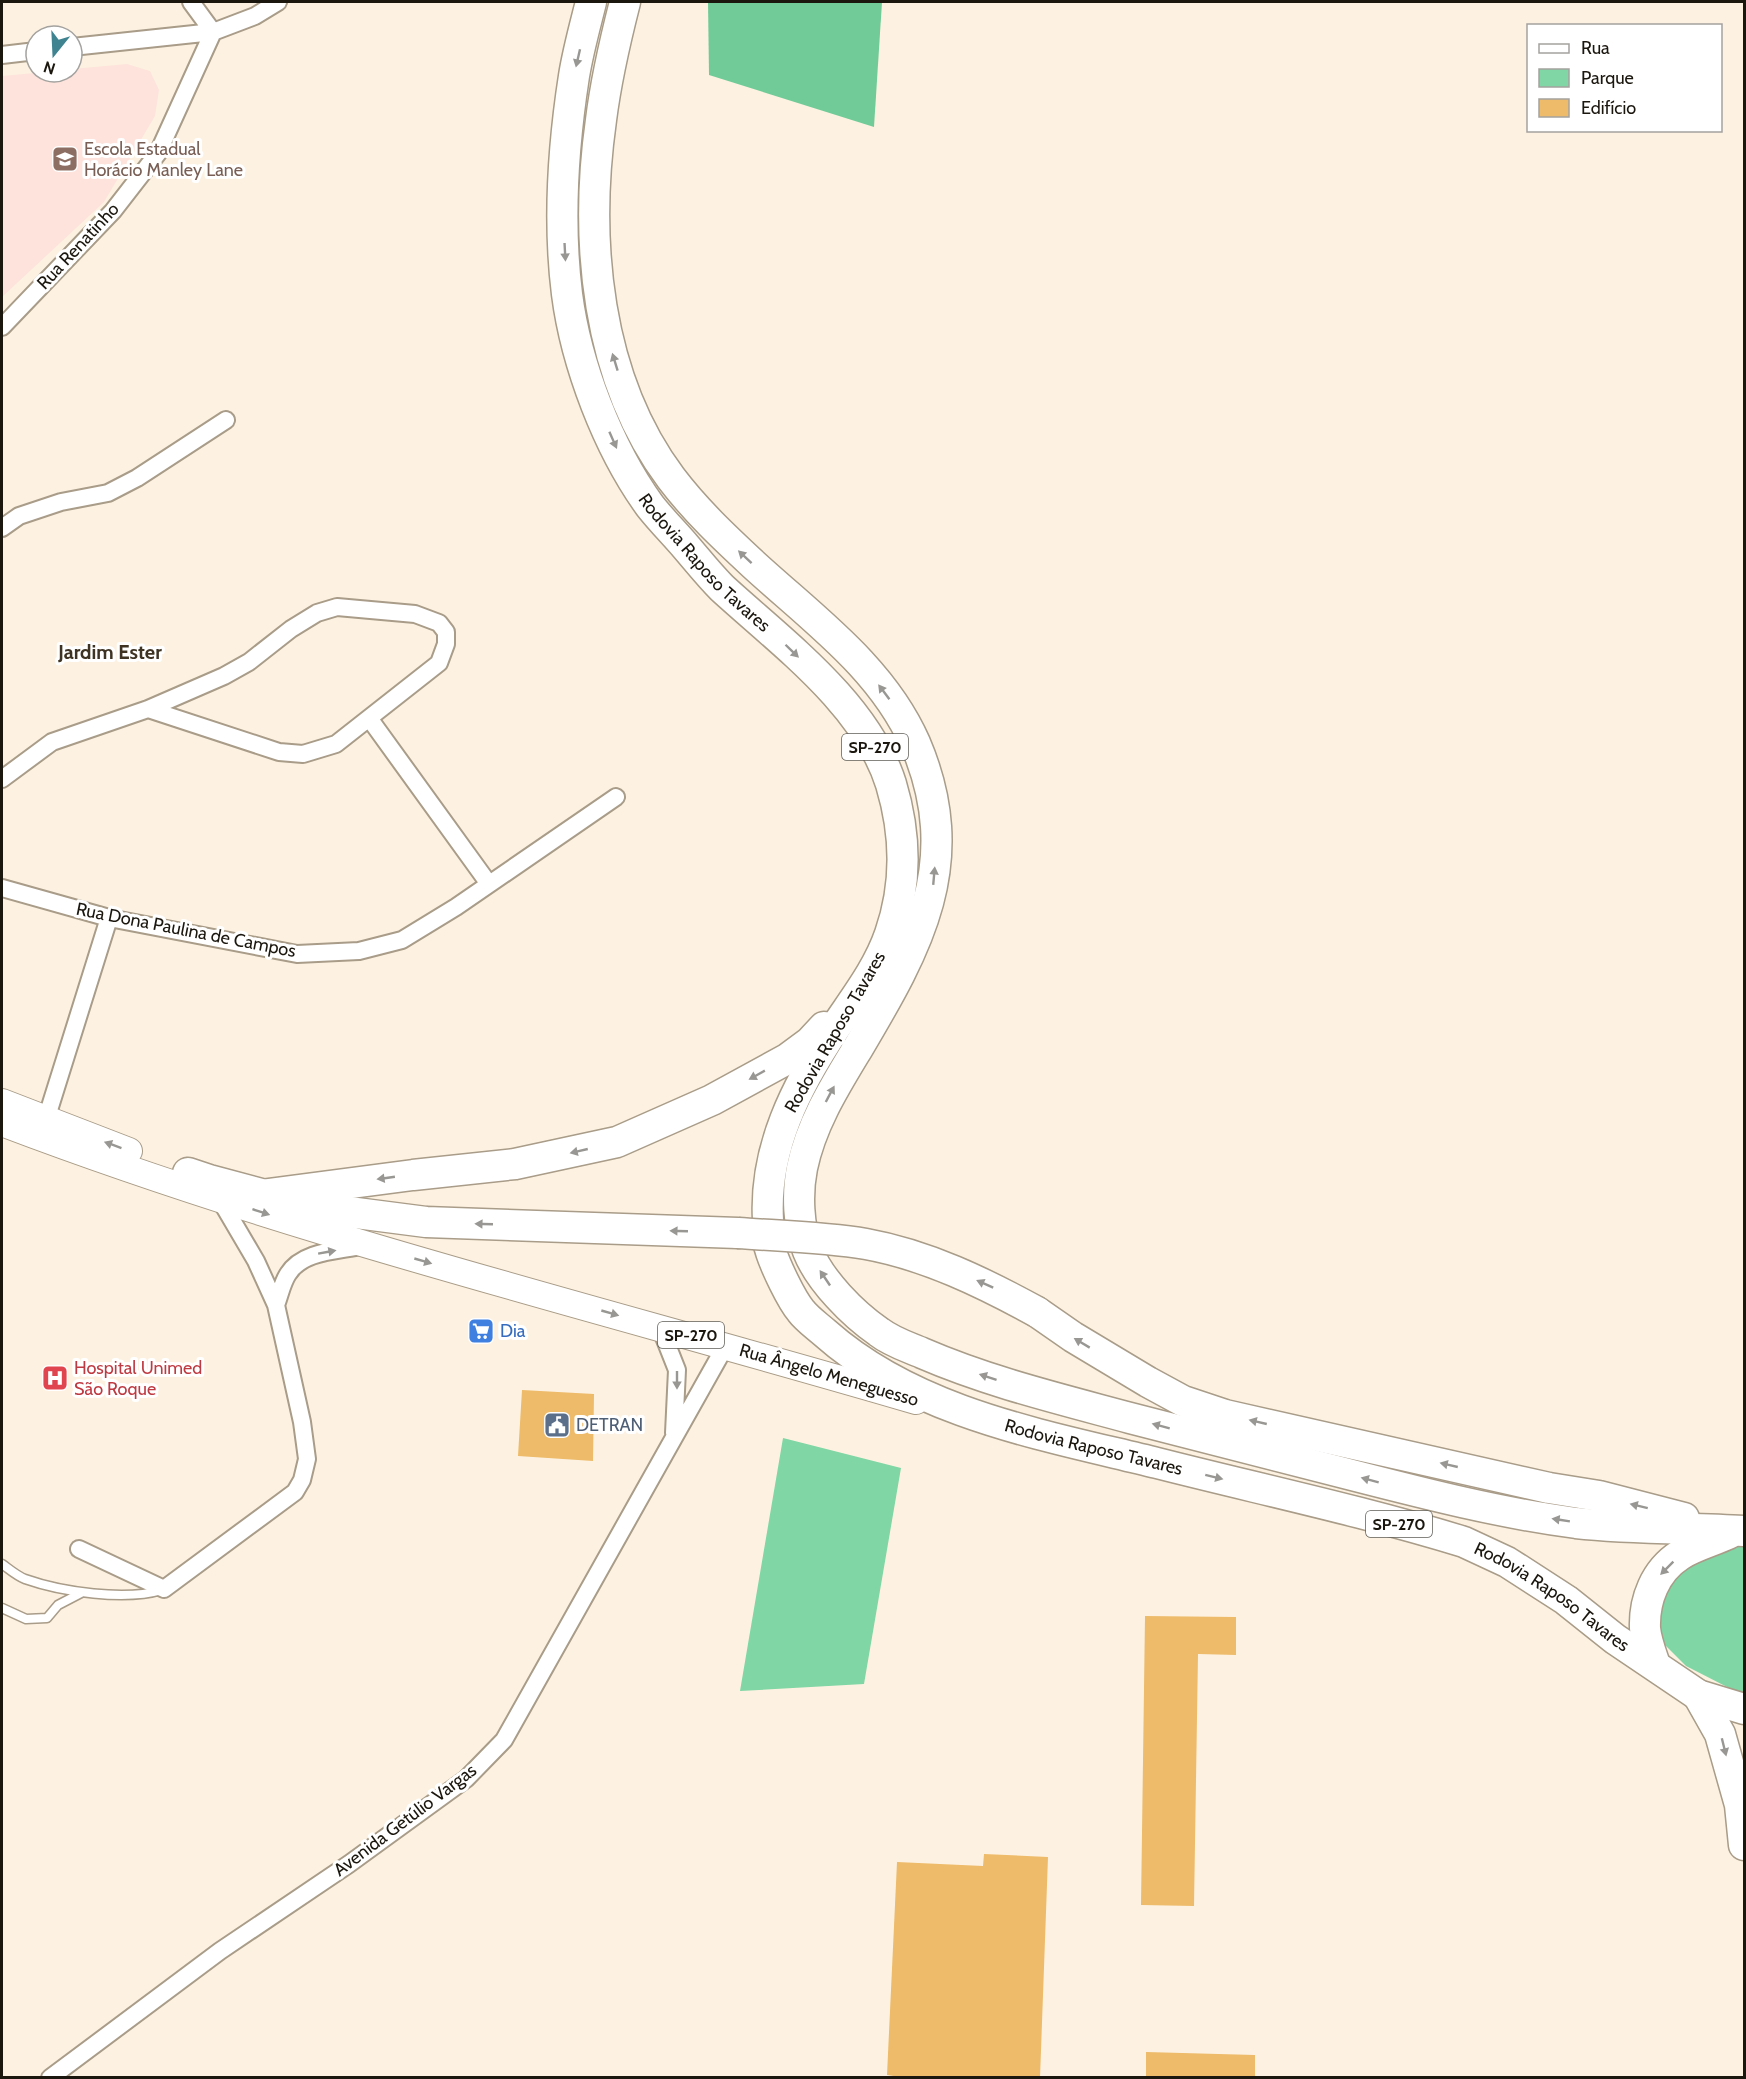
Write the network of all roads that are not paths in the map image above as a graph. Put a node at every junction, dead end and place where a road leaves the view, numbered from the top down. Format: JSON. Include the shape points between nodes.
{"nodes":[{"id":1,"x":191,"y":2,"type":"edge"},
{"id":2,"x":279,"y":2,"type":"edge"},
{"id":3,"x":591,"y":2,"type":"edge"},
{"id":4,"x":625,"y":2,"type":"edge"},
{"id":5,"x":213,"y":32,"type":"junction"},
{"id":6,"x":84,"y":46,"type":"edge"},
{"id":7,"x":24,"y":52,"type":"edge"},
{"id":8,"x":2,"y":55,"type":"edge"},
{"id":9,"x":2,"y":327,"type":"edge"},
{"id":10,"x":226,"y":420,"type":"dead end"},
{"id":11,"x":2,"y":528,"type":"edge"},
{"id":12,"x":148,"y":709,"type":"junction"},
{"id":13,"x":369,"y":718,"type":"junction"},
{"id":14,"x":2,"y":779,"type":"edge"},
{"id":15,"x":616,"y":797,"type":"dead end"},
{"id":16,"x":489,"y":884,"type":"junction"},
{"id":17,"x":2,"y":888,"type":"edge"},
{"id":18,"x":109,"y":918,"type":"junction"},
{"id":19,"x":853,"y":1002,"type":"junction"},
{"id":20,"x":2,"y":1102,"type":"edge"},
{"id":21,"x":2,"y":1123,"type":"edge"},
{"id":22,"x":43,"y":1129,"type":"junction"},
{"id":23,"x":188,"y":1173,"type":"joint"},
{"id":24,"x":268,"y":1194,"type":"junction"},
{"id":25,"x":219,"y":1198,"type":"junction"},
{"id":26,"x":366,"y":1245,"type":"junction"},
{"id":27,"x":276,"y":1305,"type":"junction"},
{"id":28,"x":660,"y":1327,"type":"junction"},
{"id":29,"x":726,"y":1345,"type":"junction"},
{"id":30,"x":1014,"y":1427,"type":"junction"},
{"id":31,"x":674,"y":1437,"type":"junction"},
{"id":32,"x":1732,"y":1530,"type":"edge"},
{"id":33,"x":79,"y":1549,"type":"dead end"},
{"id":34,"x":2,"y":1564,"type":"edge"},
{"id":35,"x":164,"y":1589,"type":"junction"},
{"id":36,"x":81,"y":1593,"type":"junction"},
{"id":37,"x":2,"y":1608,"type":"edge"},
{"id":38,"x":1654,"y":1665,"type":"junction"},
{"id":39,"x":1698,"y":1695,"type":"junction"},
{"id":40,"x":1744,"y":1709,"type":"edge"},
{"id":41,"x":1742,"y":1800,"type":"edge"},
{"id":42,"x":1744,"y":1845,"type":"edge"},
{"id":43,"x":50,"y":2078,"type":"edge"}],
"edges":[{"from":1,"to":5,"type":"street"},
{"from":2,"to":5,"type":"street"},
{"from":3,"to":19,"type":"highway","name":"Rodovia Raposo Tavares","number":"SP-270","one_way":true,"via":[[575,71],[565,154],[567,295],[579,350],[619,455],[650,506],[716,582],[844,702],[872,740],[890,780],[901,826],[904,864],[899,902],[890,936],[873,973]]},
{"from":32,"to":4,"type":"highway","name":"Rodovia Raposo Tavares","number":"SP-270","one_way":true,"via":[[1661,1530],[1575,1522],[1465,1504],[1043,1395],[950,1365],[885,1337],[854,1313],[828,1282],[808,1251],[800,1212],[802,1169],[827,1097],[903,971],[920,932],[933,889],[937,843],[931,790],[914,741],[888,696],[856,657],[709,524],[669,475],[636,421],[615,362],[598,292],[594,209],[600,123]]},
{"from":5,"to":6,"type":"street"},
{"from":5,"to":9,"type":"street","name":"Rua Renatinho","via":[[159,153],[113,211]]},
{"from":7,"to":8,"type":"street"},
{"from":10,"to":11,"type":"street","via":[[108,493],[61,502],[20,516]]},
{"from":12,"to":13,"type":"street","via":[[279,752],[303,754],[336,744]]},
{"from":12,"to":13,"type":"street","via":[[233,672],[291,629],[336,607],[415,614],[439,623],[446,632],[446,644],[439,663]]},
{"from":12,"to":14,"type":"street","via":[[52,742]]},
{"from":13,"to":16,"type":"street"},
{"from":15,"to":16,"type":"street","name":"Rua Dona Paulina de Campos"},
{"from":16,"to":18,"type":"street","name":"Rua Dona Paulina de Campos","via":[[402,940],[359,951],[297,954]]},
{"from":17,"to":18,"type":"street","name":"Rua Dona Paulina de Campos"},
{"from":18,"to":22,"type":"street"},
{"from":19,"to":24,"type":"highway","one_way":true,"via":[[787,1059],[712,1100],[617,1142],[515,1164]]},
{"from":19,"to":30,"type":"highway","name":"Rodovia Raposo Tavares","number":"SP-270","via":[[801,1083],[780,1129],[766,1196],[769,1248],[801,1311],[854,1356],[918,1393]]},
{"from":20,"to":22,"type":"main road"},
{"from":21,"to":22,"type":"main road"},
{"from":23,"to":22,"type":"main road","one_way":true},
{"from":22,"to":25,"type":"main road","name":"Rua Ângelo Meneguesso","via":[[145,1175]]},
{"from":23,"to":24,"type":"highway"},
{"from":32,"to":24,"type":"highway","one_way":true,"bridge":true,"via":[[1599,1496],[1225,1415],[1183,1401],[1148,1382],[991,1287],[930,1262],[878,1247],[738,1233],[426,1222],[310,1207]]},
{"from":25,"to":26,"type":"main road","name":"Rua Ângelo Meneguesso","one_way":true},
{"from":25,"to":27,"type":"street","via":[[256,1261]]},
{"from":27,"to":26,"type":"street","one_way":true,"via":[[288,1273],[300,1262],[312,1255]]},
{"from":26,"to":28,"type":"main road","name":"Rua Ângelo Meneguesso","number":"SP-270","one_way":true},
{"from":27,"to":35,"type":"street","via":[[302,1422],[307,1459],[302,1480],[296,1492]]},
{"from":28,"to":29,"type":"main road","name":"Rua Ângelo Meneguesso","number":"SP-270"},
{"from":28,"to":31,"type":"street","name":"Avenida Getúlio Vargas","one_way":true,"via":[[677,1370]]},
{"from":29,"to":30,"type":"main road","name":"Rua Ângelo Meneguesso","number":"SP-270"},
{"from":29,"to":31,"type":"street","name":"Avenida Getúlio Vargas"},
{"from":30,"to":38,"type":"highway","name":"Rodovia Raposo Tavares","number":"SP-270","one_way":true,"via":[[1464,1542],[1507,1562],[1566,1600]]},
{"from":31,"to":43,"type":"street","name":"Avenida Getúlio Vargas","via":[[504,1740],[466,1779],[220,1951]]},
{"from":32,"to":38,"type":"highway","one_way":true,"via":[[1680,1555],[1656,1581],[1646,1602],[1645,1630]]},
{"from":33,"to":35,"type":"street"},
{"from":34,"to":36,"type":"lane","via":[[23,1578]]},
{"from":35,"to":36,"type":"lane","via":[[151,1593]]},
{"from":36,"to":37,"type":"lane","via":[[58,1605],[47,1618],[27,1619]]},
{"from":38,"to":39,"type":"highway","name":"Rodovia Raposo Tavares","number":"SP-270"},
{"from":39,"to":40,"type":"highway","name":"Rodovia Raposo Tavares","number":"SP-270"},
{"from":39,"to":41,"type":"highway","one_way":true,"via":[[1720,1734]]},
{"from":41,"to":42,"type":"highway"}]}
